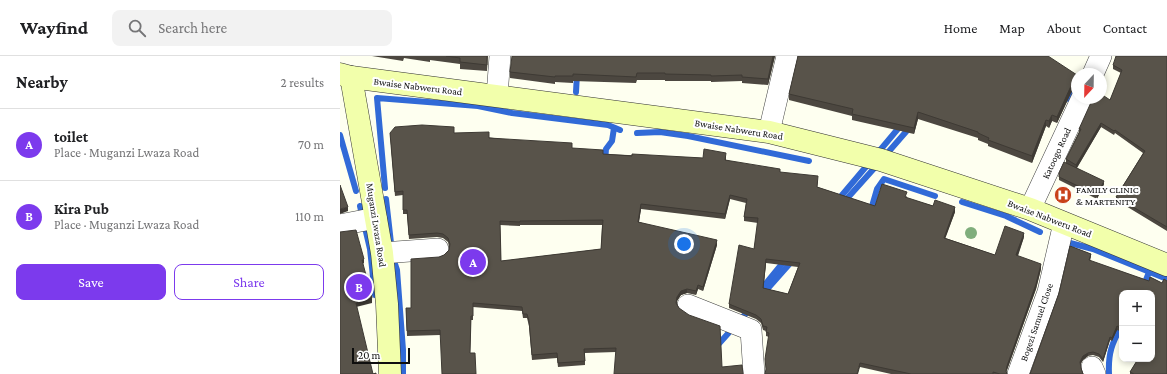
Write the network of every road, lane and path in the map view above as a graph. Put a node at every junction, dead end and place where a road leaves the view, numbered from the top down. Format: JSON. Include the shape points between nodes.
{"nodes":[{"id":1,"x":500,"y":56,"type":"edge"},
{"id":2,"x":786,"y":56,"type":"edge"},
{"id":3,"x":1102,"y":56,"type":"edge"},
{"id":4,"x":1096,"y":68,"type":"edge"},
{"id":5,"x":345,"y":76,"type":"edge"},
{"id":6,"x":497,"y":96,"type":"junction"},
{"id":7,"x":1079,"y":104,"type":"edge"},
{"id":8,"x":769,"y":132,"type":"junction"},
{"id":9,"x":1030,"y":209,"type":"junction"},
{"id":10,"x":376,"y":218,"type":"junction"},
{"id":11,"x":1064,"y":223,"type":"junction"},
{"id":12,"x":340,"y":225,"type":"edge"},
{"id":13,"x":438,"y":249,"type":"dead end"},
{"id":14,"x":382,"y":253,"type":"junction"},
{"id":15,"x":1167,"y":265,"type":"edge"},
{"id":16,"x":688,"y":305,"type":"dead end"},
{"id":17,"x":390,"y":374,"type":"edge"},
{"id":18,"x":754,"y":374,"type":"edge"},
{"id":19,"x":1018,"y":374,"type":"edge"}],
"edges":[{"from":1,"to":6,"type":"street"},
{"from":2,"to":8,"type":"street"},
{"from":3,"to":4,"type":"street"},
{"from":5,"to":6,"type":"main road","name":"Bwaise Nabweru Road"},
{"from":5,"to":10,"type":"main road","name":"Muganzi Lwaza Road"},
{"from":6,"to":8,"type":"main road","name":"Bwaise Nabweru Road"},
{"from":7,"to":9,"type":"street","name":"Katoogo Road"},
{"from":8,"to":9,"type":"main road","name":"Bwaise Nabweru Road","via":[[881,160]]},
{"from":9,"to":11,"type":"main road","name":"Bwaise Nabweru Road"},
{"from":10,"to":12,"type":"street"},
{"from":10,"to":14,"type":"main road","name":"Muganzi Lwaza Road"},
{"from":11,"to":15,"type":"main road","name":"Bwaise Nabweru Road"},
{"from":11,"to":19,"type":"street","name":"Bogezi Samuel Close","via":[[1048,292]]},
{"from":13,"to":14,"type":"street"},
{"from":14,"to":17,"type":"main road","name":"Muganzi Lwaza Road"},
{"from":16,"to":18,"type":"street","via":[[751,330]]}]}
